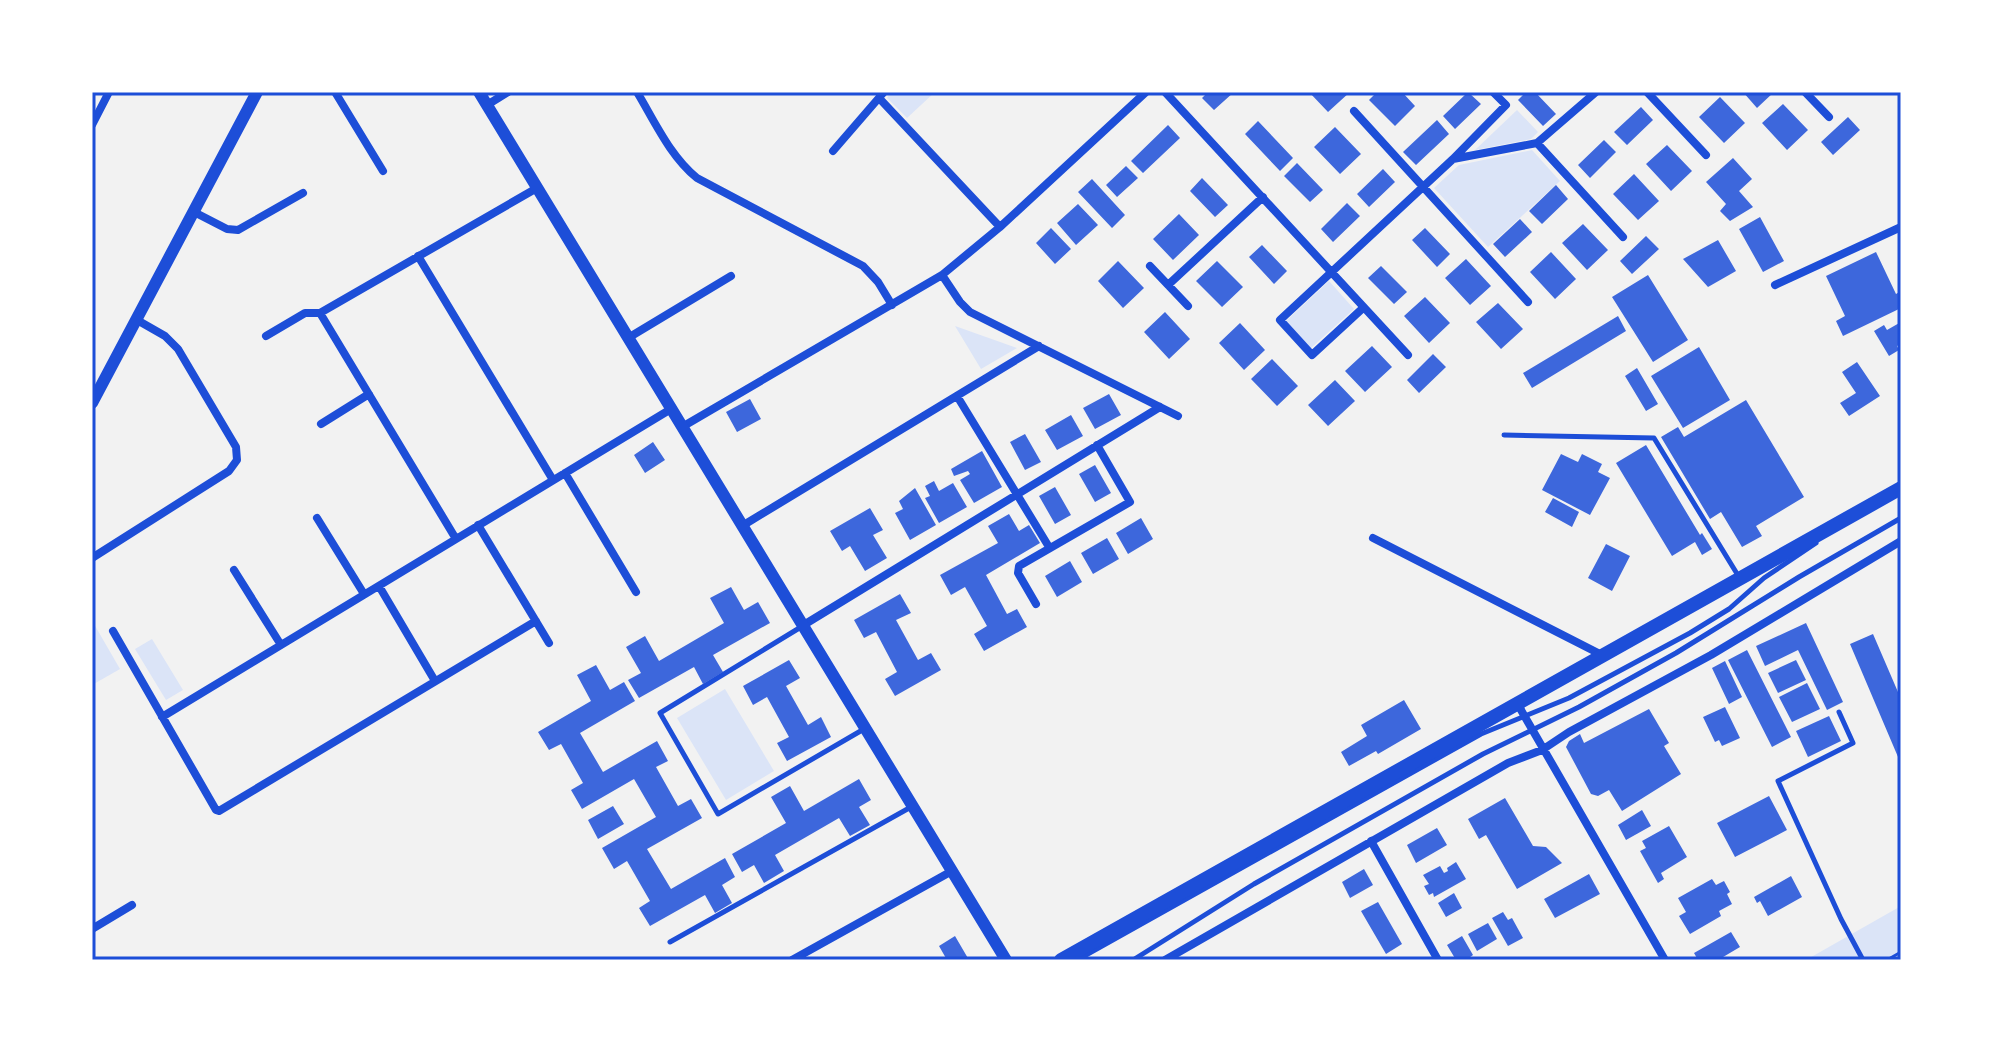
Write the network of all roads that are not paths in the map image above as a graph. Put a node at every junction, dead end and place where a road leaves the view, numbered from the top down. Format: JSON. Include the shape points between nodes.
{"nodes":[{"id":1,"x":109,"y":92,"type":"edge"},
{"id":2,"x":257,"y":92,"type":"edge"},
{"id":3,"x":335,"y":92,"type":"edge"},
{"id":4,"x":479,"y":92,"type":"edge"},
{"id":5,"x":508,"y":92,"type":"edge"},
{"id":6,"x":637,"y":92,"type":"edge"},
{"id":7,"x":1165,"y":92,"type":"edge"},
{"id":8,"x":1493,"y":92,"type":"edge"},
{"id":9,"x":1596,"y":92,"type":"edge"},
{"id":10,"x":1647,"y":92,"type":"edge"},
{"id":11,"x":1805,"y":92,"type":"edge"},
{"id":12,"x":1139,"y":94,"type":"edge"},
{"id":13,"x":882,"y":95,"type":"edge"},
{"id":14,"x":487,"y":105,"type":"junction"},
{"id":15,"x":1354,"y":111,"type":"dead end"},
{"id":16,"x":1829,"y":117,"type":"dead end"},
{"id":17,"x":92,"y":125,"type":"edge"},
{"id":18,"x":1537,"y":143,"type":"junction"},
{"id":19,"x":833,"y":151,"type":"dead end"},
{"id":20,"x":1706,"y":155,"type":"dead end"},
{"id":21,"x":1453,"y":159,"type":"junction"},
{"id":22,"x":383,"y":171,"type":"dead end"},
{"id":23,"x":1423,"y":187,"type":"junction"},
{"id":24,"x":537,"y":188,"type":"junction"},
{"id":25,"x":303,"y":193,"type":"dead end"},
{"id":26,"x":1263,"y":197,"type":"junction"},
{"id":27,"x":194,"y":212,"type":"junction"},
{"id":28,"x":1000,"y":227,"type":"junction"},
{"id":29,"x":1901,"y":227,"type":"edge"},
{"id":30,"x":1623,"y":237,"type":"dead end"},
{"id":31,"x":418,"y":256,"type":"junction"},
{"id":32,"x":1150,"y":266,"type":"dead end"},
{"id":33,"x":1331,"y":271,"type":"junction"},
{"id":34,"x":942,"y":275,"type":"junction"},
{"id":35,"x":731,"y":276,"type":"dead end"},
{"id":36,"x":1168,"y":285,"type":"junction"},
{"id":37,"x":1775,"y":285,"type":"dead end"},
{"id":38,"x":1528,"y":302,"type":"dead end"},
{"id":39,"x":892,"y":305,"type":"junction"},
{"id":40,"x":1188,"y":306,"type":"dead end"},
{"id":41,"x":1363,"y":308,"type":"junction"},
{"id":42,"x":320,"y":313,"type":"junction"},
{"id":43,"x":137,"y":320,"type":"junction"},
{"id":44,"x":266,"y":336,"type":"dead end"},
{"id":45,"x":628,"y":338,"type":"junction"},
{"id":46,"x":1039,"y":346,"type":"junction"},
{"id":47,"x":1408,"y":355,"type":"dead end"},
{"id":48,"x":369,"y":394,"type":"junction"},
{"id":49,"x":957,"y":396,"type":"junction"},
{"id":50,"x":92,"y":403,"type":"edge"},
{"id":51,"x":1160,"y":407,"type":"junction"},
{"id":52,"x":671,"y":409,"type":"junction"},
{"id":53,"x":1178,"y":416,"type":"dead end"},
{"id":54,"x":321,"y":424,"type":"dead end"},
{"id":55,"x":682,"y":427,"type":"junction"},
{"id":56,"x":1504,"y":435,"type":"dead end"},
{"id":57,"x":1097,"y":445,"type":"junction"},
{"id":58,"x":565,"y":473,"type":"junction"},
{"id":59,"x":553,"y":480,"type":"junction"},
{"id":60,"x":1901,"y":488,"type":"edge"},
{"id":61,"x":1016,"y":493,"type":"junction"},
{"id":62,"x":1901,"y":495,"type":"edge"},
{"id":63,"x":317,"y":518,"type":"dead end"},
{"id":64,"x":1901,"y":518,"type":"edge"},
{"id":65,"x":478,"y":525,"type":"junction"},
{"id":66,"x":742,"y":526,"type":"junction"},
{"id":67,"x":1373,"y":538,"type":"dead end"},
{"id":68,"x":456,"y":539,"type":"junction"},
{"id":69,"x":1901,"y":541,"type":"edge"},
{"id":70,"x":1049,"y":547,"type":"junction"},
{"id":71,"x":92,"y":558,"type":"edge"},
{"id":72,"x":234,"y":570,"type":"dead end"},
{"id":73,"x":1740,"y":578,"type":"junction"},
{"id":74,"x":379,"y":586,"type":"junction"},
{"id":75,"x":636,"y":592,"type":"dead end"},
{"id":76,"x":364,"y":594,"type":"junction"},
{"id":77,"x":1036,"y":604,"type":"dead end"},
{"id":78,"x":536,"y":621,"type":"junction"},
{"id":79,"x":802,"y":626,"type":"junction"},
{"id":80,"x":113,"y":631,"type":"dead end"},
{"id":81,"x":549,"y":643,"type":"dead end"},
{"id":82,"x":281,"y":645,"type":"junction"},
{"id":83,"x":1602,"y":655,"type":"junction"},
{"id":84,"x":435,"y":681,"type":"junction"},
{"id":85,"x":1520,"y":710,"type":"junction"},
{"id":86,"x":1839,"y":712,"type":"dead end"},
{"id":87,"x":162,"y":717,"type":"junction"},
{"id":88,"x":865,"y":728,"type":"junction"},
{"id":89,"x":1531,"y":730,"type":"junction"},
{"id":90,"x":1542,"y":750,"type":"junction"},
{"id":91,"x":912,"y":806,"type":"junction"},
{"id":92,"x":1371,"y":841,"type":"junction"},
{"id":93,"x":952,"y":871,"type":"junction"},
{"id":94,"x":132,"y":905,"type":"dead end"},
{"id":95,"x":92,"y":929,"type":"edge"},
{"id":96,"x":670,"y":942,"type":"dead end"},
{"id":97,"x":792,"y":960,"type":"edge"},
{"id":98,"x":1006,"y":960,"type":"edge"},
{"id":99,"x":1061,"y":960,"type":"edge"},
{"id":100,"x":1077,"y":960,"type":"edge"},
{"id":101,"x":1133,"y":960,"type":"edge"},
{"id":102,"x":1165,"y":960,"type":"edge"},
{"id":103,"x":1438,"y":960,"type":"edge"},
{"id":104,"x":1665,"y":960,"type":"edge"},
{"id":105,"x":1863,"y":960,"type":"edge"}],
"edges":[{"from":1,"to":17,"type":"street"},
{"from":2,"to":27,"type":"street"},
{"from":3,"to":22,"type":"street"},
{"from":4,"to":14,"type":"street"},
{"from":5,"to":14,"type":"street"},
{"from":6,"to":39,"type":"street","via":[[685,168],[863,266]]},
{"from":7,"to":26,"type":"street"},
{"from":8,"to":21,"type":"street","via":[[1506,105]]},
{"from":9,"to":18,"type":"street"},
{"from":10,"to":20,"type":"street"},
{"from":11,"to":16,"type":"street"},
{"from":12,"to":28,"type":"street"},
{"from":13,"to":19,"type":"street"},
{"from":13,"to":28,"type":"street"},
{"from":14,"to":24,"type":"street"},
{"from":15,"to":23,"type":"street"},
{"from":18,"to":21,"type":"street"},
{"from":18,"to":30,"type":"street"},
{"from":21,"to":23,"type":"street"},
{"from":23,"to":33,"type":"street"},
{"from":23,"to":38,"type":"street"},
{"from":24,"to":31,"type":"street"},
{"from":24,"to":45,"type":"street"},
{"from":25,"to":27,"type":"street","via":[[238,230]]},
{"from":26,"to":33,"type":"street"},
{"from":26,"to":36,"type":"street"},
{"from":27,"to":43,"type":"street"},
{"from":28,"to":34,"type":"street"},
{"from":29,"to":37,"type":"street"},
{"from":31,"to":42,"type":"street"},
{"from":31,"to":59,"type":"street"},
{"from":32,"to":36,"type":"street"},
{"from":33,"to":41,"type":"street"},
{"from":33,"to":41,"type":"street","via":[[1280,320],[1312,355]]},
{"from":34,"to":39,"type":"street"},
{"from":34,"to":46,"type":"street","via":[[970,312]]},
{"from":35,"to":45,"type":"street"},
{"from":36,"to":40,"type":"street"},
{"from":39,"to":55,"type":"street"},
{"from":41,"to":47,"type":"street"},
{"from":42,"to":44,"type":"street","via":[[305,313]]},
{"from":42,"to":48,"type":"street"},
{"from":43,"to":50,"type":"street"},
{"from":43,"to":71,"type":"street","via":[[178,349],[236,447],[237,460],[229,471]]},
{"from":45,"to":52,"type":"street"},
{"from":46,"to":49,"type":"street"},
{"from":46,"to":51,"type":"street"},
{"from":48,"to":54,"type":"street"},
{"from":48,"to":68,"type":"street"},
{"from":49,"to":61,"type":"street"},
{"from":49,"to":66,"type":"street"},
{"from":51,"to":53,"type":"street"},
{"from":51,"to":57,"type":"street"},
{"from":52,"to":55,"type":"street"},
{"from":52,"to":58,"type":"street"},
{"from":55,"to":66,"type":"street"},
{"from":56,"to":73,"type":"lane","via":[[1654,438]]},
{"from":57,"to":61,"type":"street"},
{"from":57,"to":70,"type":"street","via":[[1130,502]]},
{"from":58,"to":59,"type":"street"},
{"from":58,"to":75,"type":"street"},
{"from":59,"to":65,"type":"street"},
{"from":60,"to":73,"type":"main road"},
{"from":61,"to":70,"type":"street"},
{"from":61,"to":79,"type":"street"},
{"from":62,"to":85,"type":"lane","via":[[1819,541],[1700,627],[1569,698]]},
{"from":63,"to":76,"type":"street"},
{"from":64,"to":89,"type":"lane","via":[[1665,660]]},
{"from":65,"to":68,"type":"street"},
{"from":65,"to":78,"type":"street"},
{"from":66,"to":79,"type":"street"},
{"from":67,"to":83,"type":"street"},
{"from":68,"to":74,"type":"street"},
{"from":69,"to":90,"type":"street"},
{"from":70,"to":77,"type":"street","via":[[1017,569]]},
{"from":72,"to":82,"type":"street"},
{"from":73,"to":83,"type":"main road"},
{"from":74,"to":76,"type":"street"},
{"from":74,"to":84,"type":"street"},
{"from":76,"to":82,"type":"street"},
{"from":78,"to":81,"type":"street"},
{"from":78,"to":84,"type":"street"},
{"from":79,"to":88,"type":"street"},
{"from":79,"to":88,"type":"lane","via":[[660,713],[718,814]]},
{"from":80,"to":87,"type":"street"},
{"from":82,"to":87,"type":"street"},
{"from":83,"to":85,"type":"main road"},
{"from":84,"to":87,"type":"street","via":[[224,809],[216,810]]},
{"from":85,"to":89,"type":"street"},
{"from":85,"to":99,"type":"main road"},
{"from":85,"to":100,"type":"lane"},
{"from":86,"to":105,"type":"lane","via":[[1853,743],[1778,781]]},
{"from":88,"to":91,"type":"street"},
{"from":89,"to":90,"type":"street"},
{"from":89,"to":101,"type":"lane","via":[[1254,884]]},
{"from":90,"to":92,"type":"street","via":[[1517,758]]},
{"from":90,"to":104,"type":"street"},
{"from":91,"to":93,"type":"street"},
{"from":91,"to":96,"type":"lane"},
{"from":92,"to":102,"type":"street"},
{"from":92,"to":103,"type":"street"},
{"from":93,"to":97,"type":"street"},
{"from":93,"to":98,"type":"street"},
{"from":94,"to":95,"type":"street"}]}
